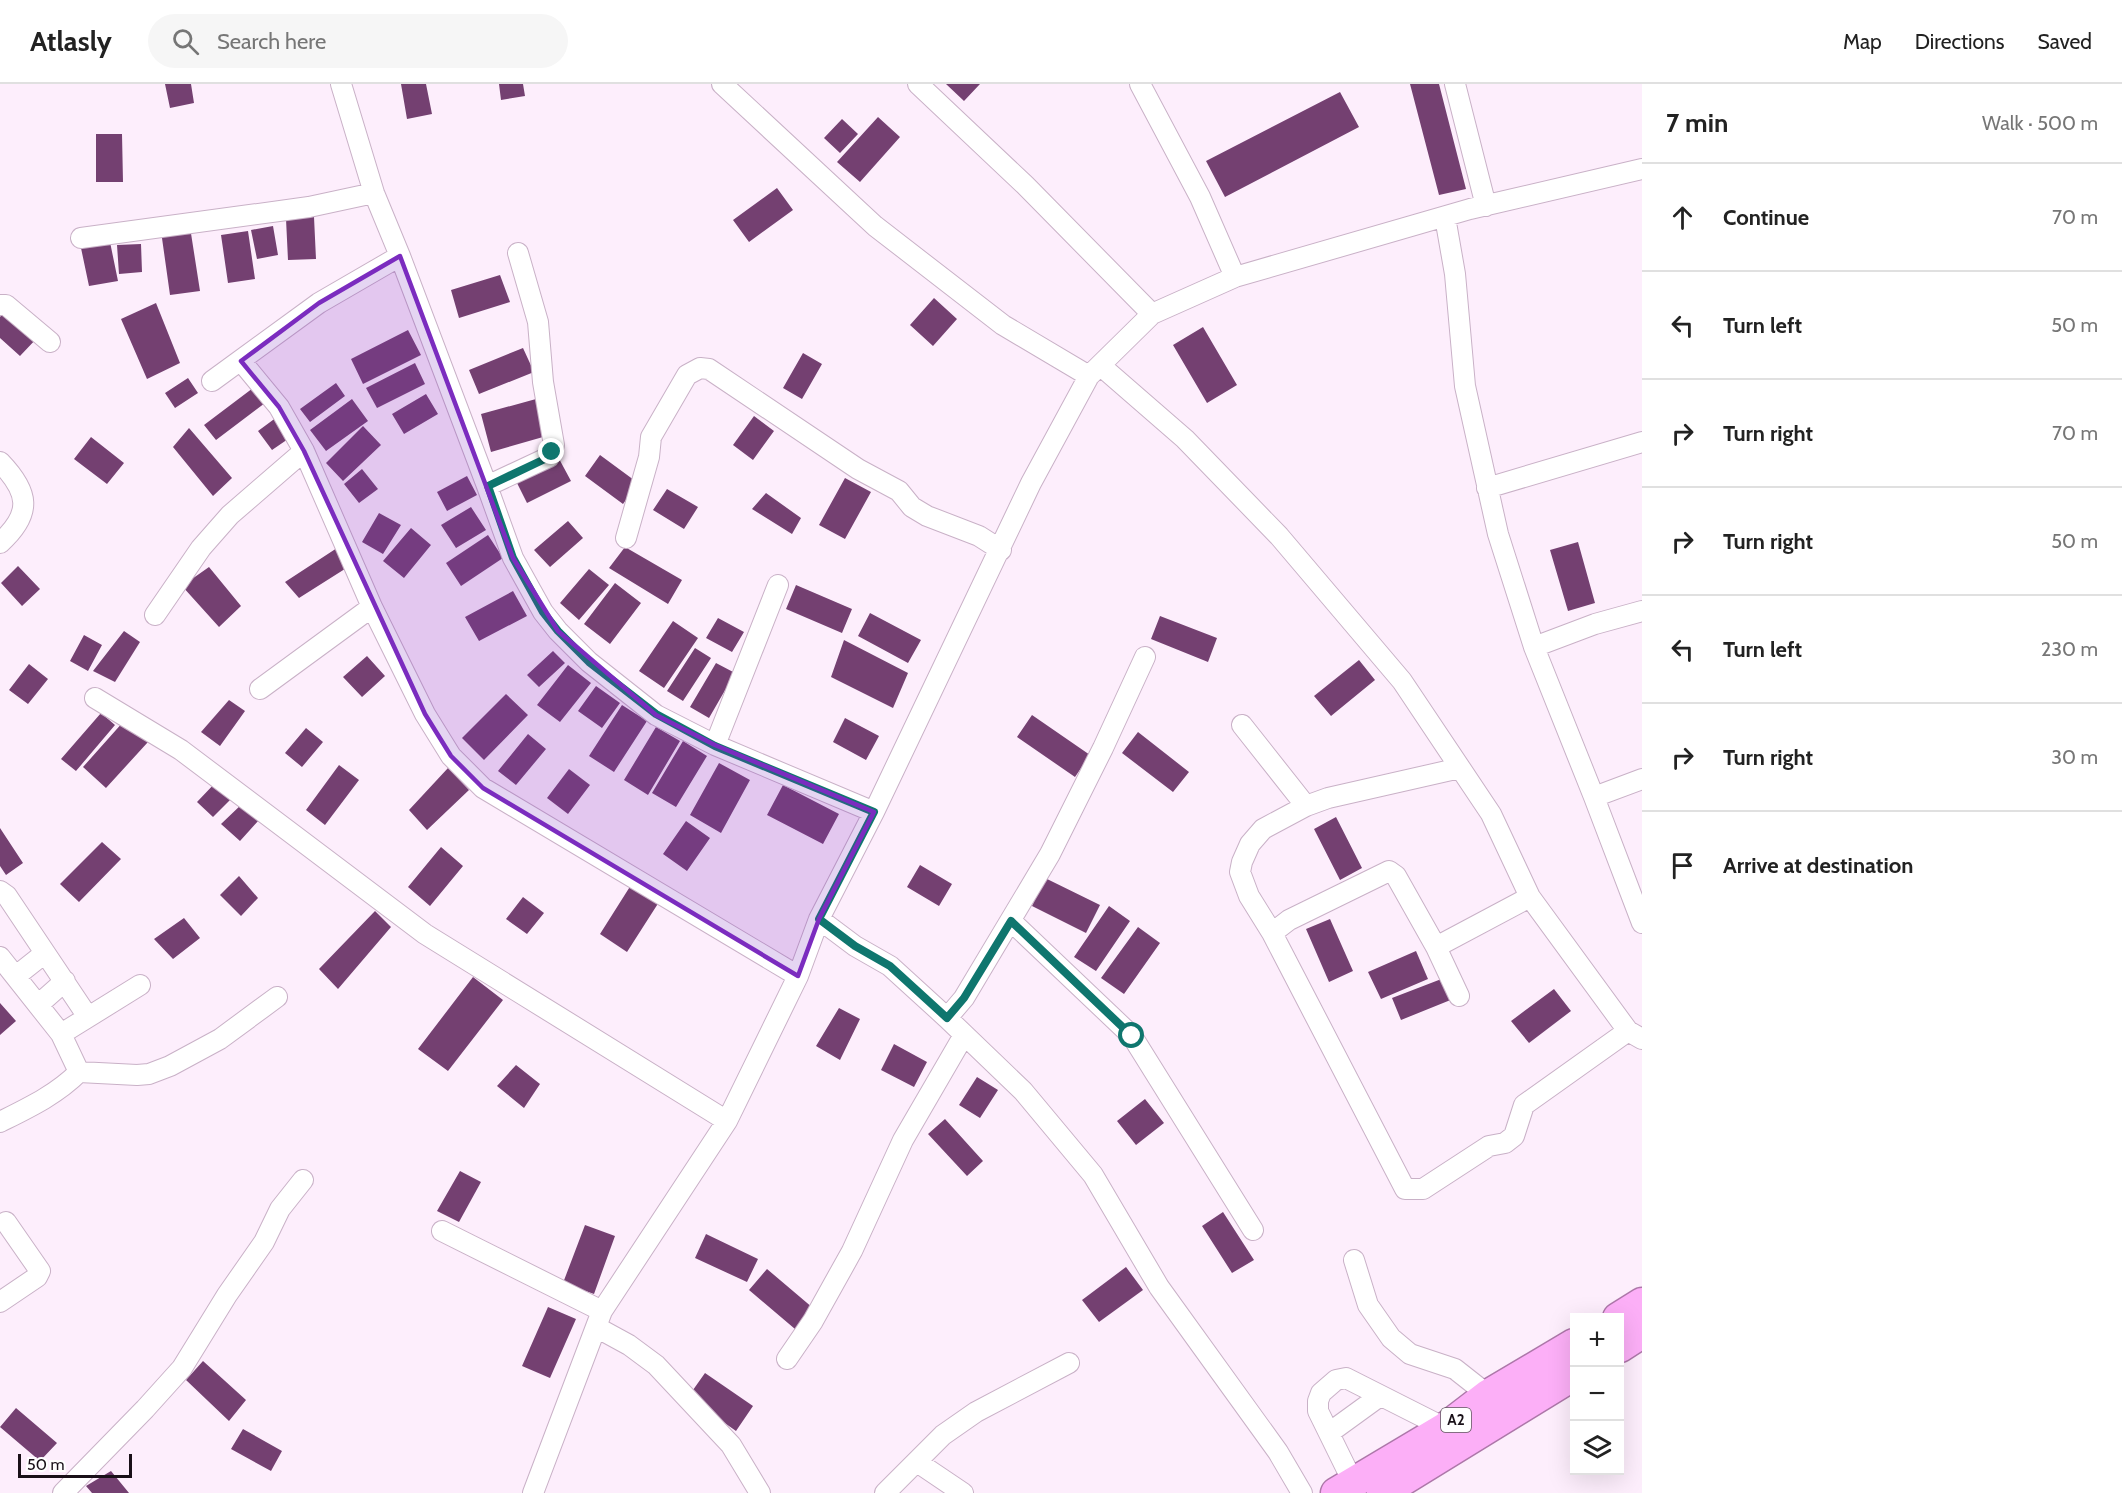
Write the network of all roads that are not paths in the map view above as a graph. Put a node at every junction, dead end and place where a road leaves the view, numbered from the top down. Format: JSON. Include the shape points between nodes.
{"nodes":[{"id":1,"x":341,"y":84,"type":"edge"},
{"id":2,"x":722,"y":84,"type":"edge"},
{"id":3,"x":918,"y":84,"type":"edge"},
{"id":4,"x":1140,"y":84,"type":"edge"},
{"id":5,"x":1455,"y":84,"type":"edge"},
{"id":6,"x":1642,"y":169,"type":"edge"},
{"id":7,"x":374,"y":193,"type":"junction"},
{"id":8,"x":1486,"y":206,"type":"junction"},
{"id":9,"x":1445,"y":217,"type":"junction"},
{"id":10,"x":81,"y":238,"type":"dead end"},
{"id":11,"x":518,"y":253,"type":"dead end"},
{"id":12,"x":400,"y":256,"type":"junction"},
{"id":13,"x":1235,"y":277,"type":"junction"},
{"id":14,"x":0,"y":305,"type":"edge"},
{"id":15,"x":1152,"y":314,"type":"junction"},
{"id":16,"x":50,"y":342,"type":"dead end"},
{"id":17,"x":241,"y":361,"type":"junction"},
{"id":18,"x":1095,"y":371,"type":"junction"},
{"id":19,"x":212,"y":381,"type":"dead end"},
{"id":20,"x":1642,"y":442,"type":"edge"},
{"id":21,"x":304,"y":451,"type":"junction"},
{"id":22,"x":0,"y":462,"type":"edge"},
{"id":23,"x":488,"y":486,"type":"junction"},
{"id":24,"x":1487,"y":488,"type":"junction"},
{"id":25,"x":626,"y":538,"type":"dead end"},
{"id":26,"x":0,"y":543,"type":"edge"},
{"id":27,"x":1001,"y":550,"type":"junction"},
{"id":28,"x":778,"y":585,"type":"dead end"},
{"id":29,"x":372,"y":607,"type":"junction"},
{"id":30,"x":1642,"y":611,"type":"edge"},
{"id":31,"x":155,"y":615,"type":"dead end"},
{"id":32,"x":1534,"y":647,"type":"junction"},
{"id":33,"x":1145,"y":657,"type":"dead end"},
{"id":34,"x":260,"y":689,"type":"dead end"},
{"id":35,"x":95,"y":698,"type":"dead end"},
{"id":36,"x":1242,"y":725,"type":"dead end"},
{"id":37,"x":715,"y":746,"type":"junction"},
{"id":38,"x":1460,"y":768,"type":"junction"},
{"id":39,"x":1642,"y":779,"type":"edge"},
{"id":40,"x":1594,"y":797,"type":"junction"},
{"id":41,"x":1306,"y":806,"type":"junction"},
{"id":42,"x":874,"y":812,"type":"junction"},
{"id":43,"x":0,"y":891,"type":"edge"},
{"id":44,"x":1530,"y":897,"type":"junction"},
{"id":45,"x":819,"y":919,"type":"junction"},
{"id":46,"x":1011,"y":921,"type":"junction"},
{"id":47,"x":1642,"y":923,"type":"edge"},
{"id":48,"x":1272,"y":933,"type":"junction"},
{"id":49,"x":1436,"y":947,"type":"junction"},
{"id":50,"x":45,"y":953,"type":"junction"},
{"id":51,"x":0,"y":957,"type":"edge"},
{"id":52,"x":16,"y":976,"type":"junction"},
{"id":53,"x":798,"y":976,"type":"junction"},
{"id":54,"x":64,"y":981,"type":"junction"},
{"id":55,"x":140,"y":985,"type":"dead end"},
{"id":56,"x":1459,"y":996,"type":"dead end"},
{"id":57,"x":277,"y":997,"type":"dead end"},
{"id":58,"x":38,"y":1005,"type":"junction"},
{"id":59,"x":88,"y":1017,"type":"junction"},
{"id":60,"x":947,"y":1018,"type":"junction"},
{"id":61,"x":61,"y":1034,"type":"junction"},
{"id":62,"x":964,"y":1035,"type":"junction"},
{"id":63,"x":1635,"y":1035,"type":"edge"},
{"id":64,"x":79,"y":1072,"type":"junction"},
{"id":65,"x":0,"y":1122,"type":"edge"},
{"id":66,"x":727,"y":1122,"type":"junction"},
{"id":67,"x":303,"y":1179,"type":"dead end"},
{"id":68,"x":6,"y":1222,"type":"dead end"},
{"id":69,"x":1253,"y":1230,"type":"dead end"},
{"id":70,"x":441,"y":1231,"type":"dead end"},
{"id":71,"x":1353,"y":1260,"type":"dead end"},
{"id":72,"x":0,"y":1302,"type":"edge"},
{"id":73,"x":1642,"y":1303,"type":"edge"},
{"id":74,"x":1624,"y":1314,"type":"edge"},
{"id":75,"x":599,"y":1319,"type":"junction"},
{"id":76,"x":1642,"y":1333,"type":"edge"},
{"id":77,"x":1624,"y":1344,"type":"edge"},
{"id":78,"x":1570,"y":1347,"type":"edge"},
{"id":79,"x":787,"y":1359,"type":"dead end"},
{"id":80,"x":1069,"y":1363,"type":"dead end"},
{"id":81,"x":1570,"y":1378,"type":"edge"},
{"id":82,"x":1488,"y":1395,"type":"junction"},
{"id":83,"x":1380,"y":1396,"type":"junction"},
{"id":84,"x":1445,"y":1428,"type":"junction"},
{"id":85,"x":1329,"y":1433,"type":"junction"},
{"id":86,"x":917,"y":1462,"type":"junction"},
{"id":87,"x":1400,"y":1488,"type":"edge"},
{"id":88,"x":1344,"y":1489,"type":"edge"},
{"id":89,"x":63,"y":1493,"type":"edge"},
{"id":90,"x":533,"y":1493,"type":"edge"},
{"id":91,"x":760,"y":1493,"type":"edge"},
{"id":92,"x":885,"y":1493,"type":"edge"},
{"id":93,"x":963,"y":1493,"type":"edge"},
{"id":94,"x":1302,"y":1493,"type":"edge"}],
"edges":[{"from":1,"to":7,"type":"street"},
{"from":2,"to":18,"type":"street","via":[[875,226],[1003,325]]},
{"from":3,"to":15,"type":"street"},
{"from":4,"to":13,"type":"street","via":[[1200,197]]},
{"from":5,"to":8,"type":"street"},
{"from":6,"to":8,"type":"street"},
{"from":7,"to":10,"type":"street","via":[[309,207]]},
{"from":7,"to":12,"type":"street"},
{"from":8,"to":9,"type":"street"},
{"from":9,"to":13,"type":"street"},
{"from":9,"to":24,"type":"street","via":[[1455,274],[1465,386]]},
{"from":11,"to":23,"type":"street","via":[[538,322],[554,445],[549,457]]},
{"from":12,"to":17,"type":"street","via":[[319,303]]},
{"from":12,"to":23,"type":"street"},
{"from":13,"to":15,"type":"street"},
{"from":14,"to":16,"type":"street","via":[[6,305]]},
{"from":15,"to":18,"type":"street"},
{"from":17,"to":19,"type":"street"},
{"from":17,"to":21,"type":"street","via":[[279,407]]},
{"from":18,"to":27,"type":"street","via":[[1031,483]]},
{"from":18,"to":38,"type":"street","via":[[1185,439],[1279,536],[1402,681]]},
{"from":20,"to":24,"type":"street"},
{"from":21,"to":29,"type":"street"},
{"from":21,"to":31,"type":"street","via":[[230,515],[201,548]]},
{"from":22,"to":26,"type":"street","via":[[22,489],[24,508]]},
{"from":23,"to":37,"type":"street","via":[[513,558],[558,631],[589,662],[656,714]]},
{"from":24,"to":32,"type":"street"},
{"from":25,"to":27,"type":"street","via":[[651,437],[687,375],[700,368],[709,369],[858,469],[899,490],[912,507],[979,536]]},
{"from":27,"to":42,"type":"street"},
{"from":28,"to":37,"type":"street"},
{"from":29,"to":34,"type":"street"},
{"from":29,"to":53,"type":"street","via":[[430,723],[451,756],[483,788]]},
{"from":30,"to":32,"type":"street"},
{"from":32,"to":40,"type":"street"},
{"from":33,"to":46,"type":"street","via":[[1050,854]]},
{"from":35,"to":66,"type":"street","via":[[182,750],[425,934]]},
{"from":36,"to":41,"type":"street"},
{"from":37,"to":42,"type":"street"},
{"from":38,"to":41,"type":"street"},
{"from":38,"to":44,"type":"street","via":[[1491,814]]},
{"from":39,"to":40,"type":"street"},
{"from":40,"to":47,"type":"street"},
{"from":41,"to":48,"type":"street","via":[[1263,829],[1242,862],[1242,881]]},
{"from":42,"to":45,"type":"street"},
{"from":43,"to":50,"type":"street"},
{"from":44,"to":49,"type":"street"},
{"from":44,"to":63,"type":"street"},
{"from":45,"to":53,"type":"street"},
{"from":45,"to":60,"type":"street","via":[[890,966]]},
{"from":46,"to":60,"type":"street","via":[[964,998]]},
{"from":46,"to":69,"type":"street","via":[[1132,1036]]},
{"from":48,"to":49,"type":"street","via":[[1289,920],[1389,871],[1396,876]]},
{"from":48,"to":63,"type":"street","via":[[1405,1189],[1423,1189],[1489,1146],[1505,1143],[1514,1136],[1524,1105]]},
{"from":49,"to":56,"type":"street"},
{"from":50,"to":52,"type":"street"},
{"from":50,"to":54,"type":"street"},
{"from":51,"to":52,"type":"street"},
{"from":52,"to":58,"type":"street"},
{"from":53,"to":66,"type":"street"},
{"from":54,"to":58,"type":"street"},
{"from":54,"to":59,"type":"street"},
{"from":55,"to":59,"type":"street"},
{"from":57,"to":64,"type":"street","via":[[220,1039],[149,1074]]},
{"from":58,"to":61,"type":"street"},
{"from":59,"to":61,"type":"street"},
{"from":60,"to":62,"type":"street"},
{"from":61,"to":64,"type":"street"},
{"from":62,"to":79,"type":"street","via":[[903,1140],[852,1251]]},
{"from":62,"to":94,"type":"street","via":[[1023,1091],[1093,1175],[1159,1287],[1278,1452]]},
{"from":64,"to":65,"type":"street","via":[[42,1101]]},
{"from":66,"to":75,"type":"street"},
{"from":67,"to":89,"type":"street","via":[[280,1209],[264,1242],[182,1368]]},
{"from":68,"to":72,"type":"street","via":[[40,1271]]},
{"from":70,"to":75,"type":"street"},
{"from":71,"to":82,"type":"street","via":[[1368,1305],[1391,1338],[1410,1354],[1455,1369]]},
{"from":73,"to":74,"type":"highway"},
{"from":75,"to":90,"type":"street"},
{"from":75,"to":91,"type":"street","via":[[656,1365],[731,1445]]},
{"from":76,"to":77,"type":"highway"},
{"from":78,"to":82,"type":"highway","number":"A2"},
{"from":80,"to":86,"type":"street","via":[[976,1412],[943,1435]]},
{"from":81,"to":87,"type":"highway","number":"A2"},
{"from":82,"to":84,"type":"highway","number":"A2"},
{"from":83,"to":84,"type":"street"},
{"from":83,"to":85,"type":"street"},
{"from":83,"to":85,"type":"street","via":[[1351,1380],[1336,1380],[1320,1393],[1318,1401],[1318,1411]]},
{"from":84,"to":88,"type":"highway","number":"A2"},
{"from":85,"to":88,"type":"street","via":[[1348,1474]]},
{"from":86,"to":92,"type":"street"},
{"from":86,"to":93,"type":"street"}]}
